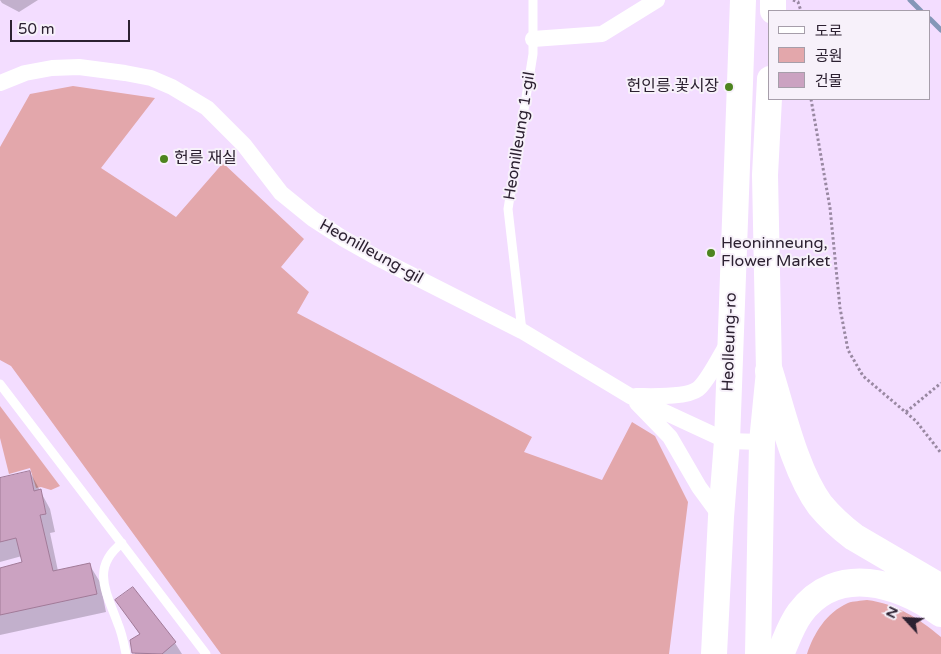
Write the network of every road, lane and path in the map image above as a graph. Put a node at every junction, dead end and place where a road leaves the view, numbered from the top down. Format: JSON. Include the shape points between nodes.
{"nodes":[{"id":1,"x":533,"y":0,"type":"edge"},
{"id":2,"x":658,"y":0,"type":"edge"},
{"id":3,"x":743,"y":0,"type":"edge"},
{"id":4,"x":793,"y":0,"type":"edge"},
{"id":5,"x":800,"y":10,"type":"edge"},
{"id":6,"x":533,"y":39,"type":"junction"},
{"id":7,"x":6,"y":80,"type":"edge"},
{"id":8,"x":0,"y":94,"type":"edge"},
{"id":9,"x":769,"y":100,"type":"edge"},
{"id":10,"x":811,"y":100,"type":"edge"},
{"id":11,"x":522,"y":331,"type":"junction"},
{"id":12,"x":730,"y":339,"type":"junction"},
{"id":13,"x":769,"y":372,"type":"junction"},
{"id":14,"x":941,"y":383,"type":"edge"},
{"id":15,"x":0,"y":384,"type":"edge"},
{"id":16,"x":630,"y":396,"type":"junction"},
{"id":17,"x":906,"y":412,"type":"junction"},
{"id":18,"x":727,"y":441,"type":"junction"},
{"id":19,"x":762,"y":442,"type":"junction"},
{"id":20,"x":941,"y":453,"type":"edge"},
{"id":21,"x":721,"y":516,"type":"junction"},
{"id":22,"x":122,"y":543,"type":"junction"},
{"id":23,"x":941,"y":588,"type":"edge"},
{"id":24,"x":941,"y":613,"type":"edge"},
{"id":25,"x":126,"y":654,"type":"edge"},
{"id":26,"x":206,"y":654,"type":"edge"},
{"id":27,"x":714,"y":654,"type":"edge"},
{"id":28,"x":758,"y":654,"type":"edge"},
{"id":29,"x":780,"y":654,"type":"edge"}],
"edges":[{"from":1,"to":6,"type":"lane","name":"Heonilleung 1-gil"},
{"from":2,"to":6,"type":"street","via":[[602,34]]},
{"from":3,"to":12,"type":"main road","name":"Heolleung-ro"},
{"from":4,"to":5,"type":"path","via":[[798,2]]},
{"from":6,"to":11,"type":"lane","name":"Heonilleung 1-gil","via":[[508,209]]},
{"from":7,"to":8,"type":"lane"},
{"from":7,"to":11,"type":"street","name":"Heonilleung-gil","via":[[52,68],[78,67],[151,78],[172,87],[207,108],[244,145],[281,193],[314,219],[376,257]]},
{"from":9,"to":13,"type":"main road","via":[[765,176]]},
{"from":10,"to":17,"type":"path","via":[[830,208],[840,308],[848,350],[863,376]]},
{"from":11,"to":16,"type":"street","name":"Heonilleung-gil"},
{"from":12,"to":16,"type":"street","via":[[697,390],[668,396]]},
{"from":12,"to":18,"type":"main road","name":"Heolleung-ro"},
{"from":13,"to":19,"type":"main road"},
{"from":13,"to":23,"type":"highway","via":[[800,469],[822,507],[854,537]]},
{"from":14,"to":17,"type":"path"},
{"from":15,"to":22,"type":"lane"},
{"from":16,"to":18,"type":"street","name":"Heonilleung-gil"},
{"from":16,"to":21,"type":"street","via":[[670,437],[699,488]]},
{"from":17,"to":20,"type":"path"},
{"from":18,"to":19,"type":"street","name":"Heonilleung-gil"},
{"from":18,"to":21,"type":"main road","name":"Heolleung-ro"},
{"from":19,"to":28,"type":"main road"},
{"from":21,"to":27,"type":"main road","name":"Heolleung-ro"},
{"from":22,"to":25,"type":"lane","via":[[110,554],[102,575]]},
{"from":22,"to":26,"type":"lane"},
{"from":24,"to":29,"type":"highway","via":[[895,588],[860,582],[839,584],[814,599],[800,613]]}]}
